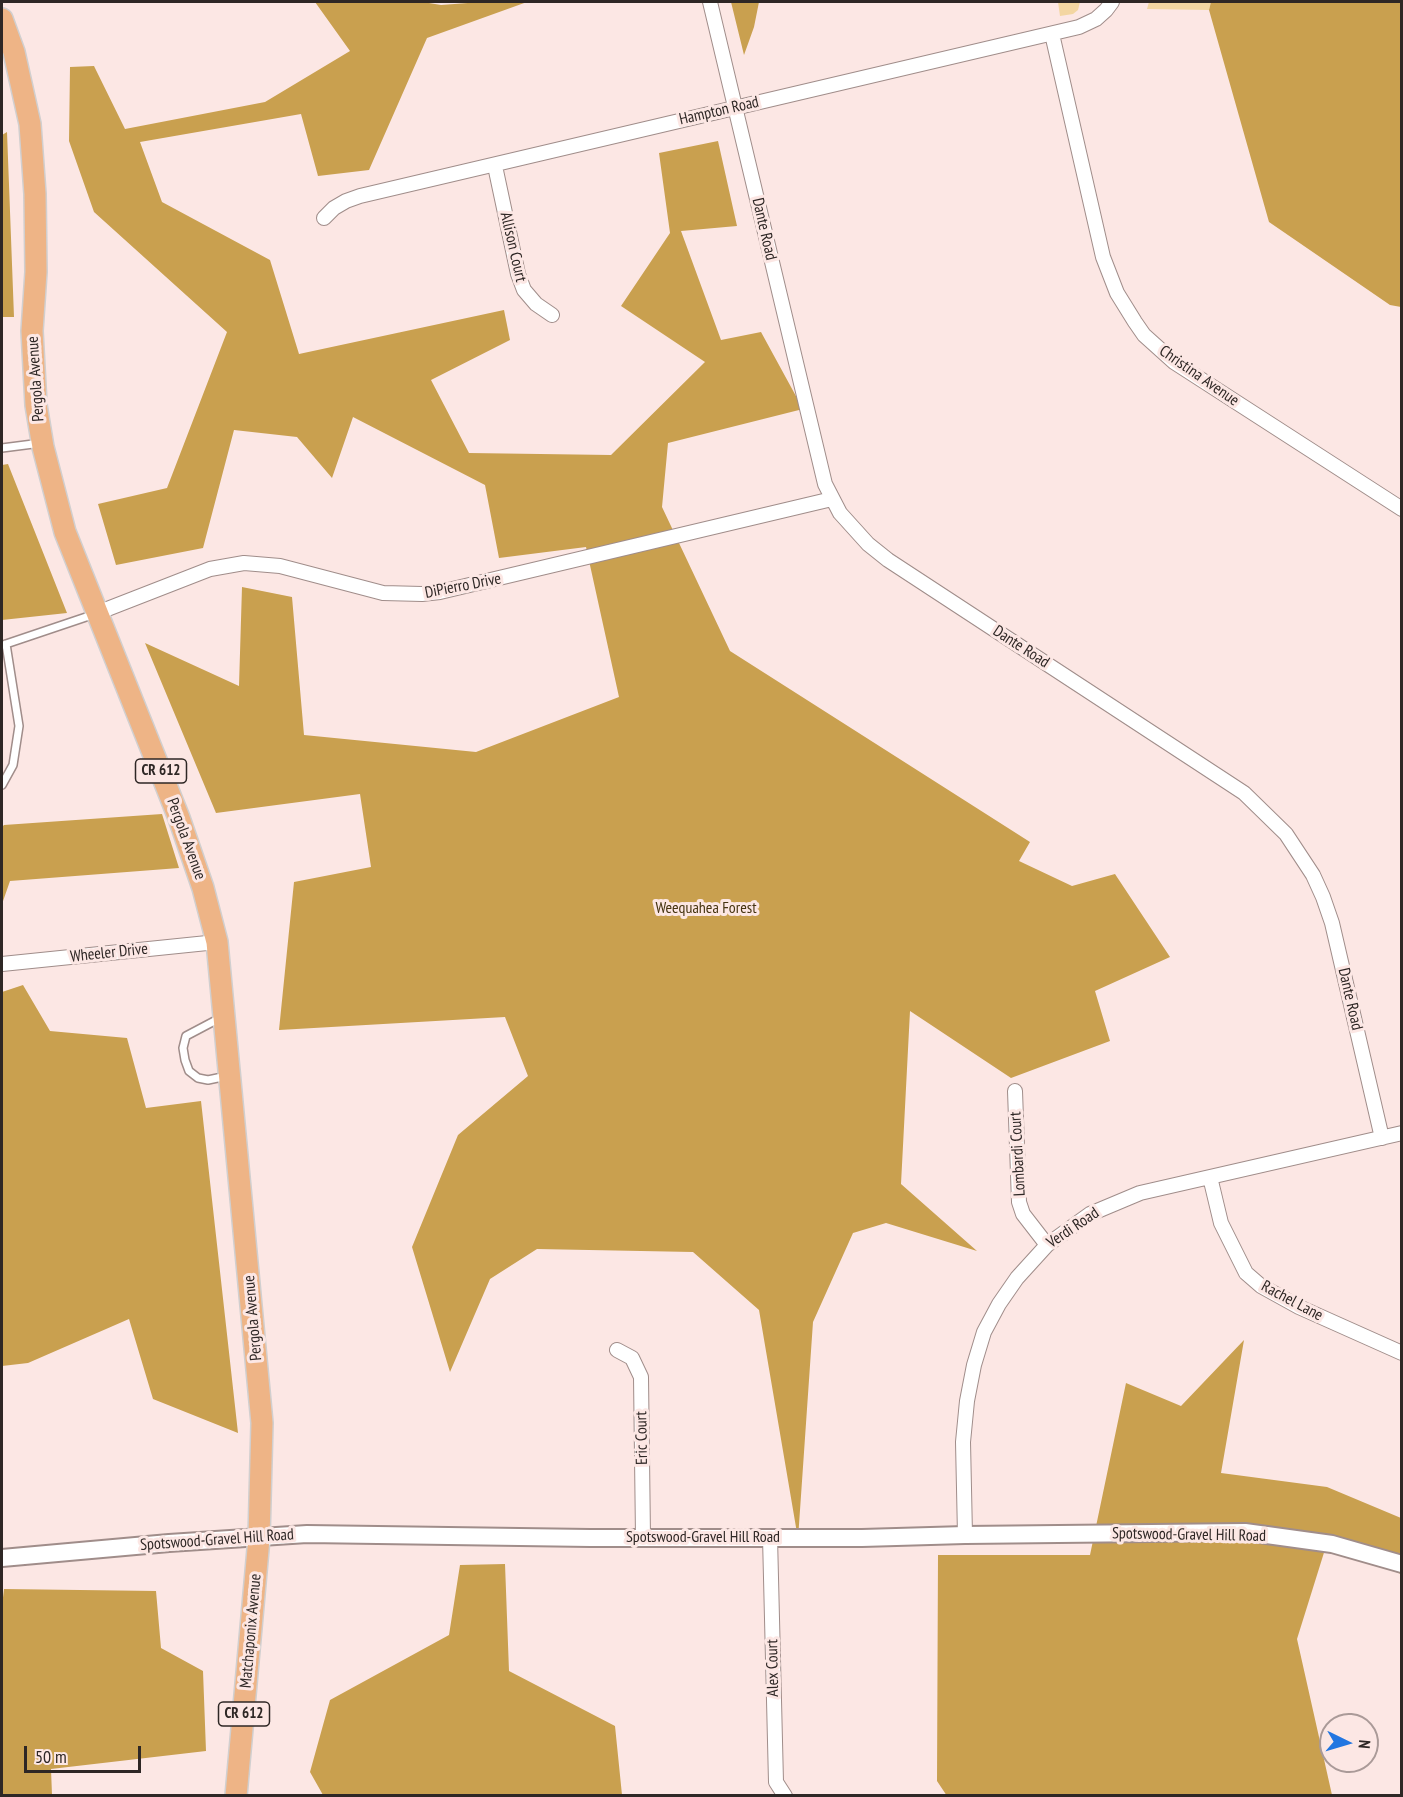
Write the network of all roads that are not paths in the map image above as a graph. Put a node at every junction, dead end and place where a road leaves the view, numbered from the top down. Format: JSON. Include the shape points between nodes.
{"nodes":[{"id":1,"x":710,"y":2,"type":"edge"},
{"id":2,"x":1112,"y":2,"type":"edge"},
{"id":3,"x":2,"y":19,"type":"edge"},
{"id":4,"x":1052,"y":34,"type":"junction"},
{"id":5,"x":735,"y":107,"type":"junction"},
{"id":6,"x":495,"y":166,"type":"junction"},
{"id":7,"x":324,"y":218,"type":"dead end"},
{"id":8,"x":552,"y":315,"type":"dead end"},
{"id":9,"x":42,"y":442,"type":"junction"},
{"id":10,"x":2,"y":448,"type":"edge"},
{"id":11,"x":831,"y":499,"type":"junction"},
{"id":12,"x":1401,"y":509,"type":"edge"},
{"id":13,"x":97,"y":613,"type":"junction"},
{"id":14,"x":4,"y":645,"type":"edge"},
{"id":15,"x":2,"y":785,"type":"edge"},
{"id":16,"x":217,"y":942,"type":"junction"},
{"id":17,"x":2,"y":964,"type":"edge"},
{"id":18,"x":224,"y":1016,"type":"junction"},
{"id":19,"x":230,"y":1075,"type":"junction"},
{"id":20,"x":1015,"y":1091,"type":"dead end"},
{"id":21,"x":1401,"y":1134,"type":"edge"},
{"id":22,"x":1382,"y":1138,"type":"junction"},
{"id":23,"x":1210,"y":1177,"type":"junction"},
{"id":24,"x":1047,"y":1245,"type":"junction"},
{"id":25,"x":617,"y":1350,"type":"dead end"},
{"id":26,"x":1401,"y":1353,"type":"edge"},
{"id":27,"x":965,"y":1535,"type":"junction"},
{"id":28,"x":643,"y":1537,"type":"junction"},
{"id":29,"x":770,"y":1537,"type":"junction"},
{"id":30,"x":259,"y":1538,"type":"junction"},
{"id":31,"x":2,"y":1558,"type":"edge"},
{"id":32,"x":1401,"y":1564,"type":"edge"},
{"id":33,"x":236,"y":1796,"type":"edge"},
{"id":34,"x":785,"y":1796,"type":"edge"}],
"edges":[{"from":1,"to":5,"type":"street","name":"Dante Road"},
{"from":2,"to":4,"type":"street","name":"Hampton Road","via":[[1096,19]]},
{"from":3,"to":9,"type":"main road","name":"Pergola Avenue","number":"CR 612","via":[[14,52],[30,124],[36,272],[32,331]]},
{"from":4,"to":5,"type":"street","name":"Hampton Road"},
{"from":4,"to":12,"type":"street","name":"Christina Avenue","via":[[1103,257],[1117,293],[1139,328],[1174,362]]},
{"from":5,"to":6,"type":"street","name":"Hampton Road"},
{"from":5,"to":11,"type":"street","name":"Dante Road"},
{"from":6,"to":7,"type":"street","name":"Hampton Road","via":[[353,198]]},
{"from":6,"to":8,"type":"street","name":"Allison Court","via":[[524,290]]},
{"from":9,"to":10,"type":"lane"},
{"from":9,"to":13,"type":"main road","name":"Pergola Avenue","number":"CR 612","via":[[65,532]]},
{"from":11,"to":13,"type":"street","name":"DiPierro Drive","via":[[440,592],[383,592],[280,566],[244,562],[210,569]]},
{"from":11,"to":22,"type":"street","name":"Dante Road","via":[[852,527],[888,560],[1244,793],[1274,820],[1313,875],[1332,923]]},
{"from":13,"to":14,"type":"lane"},
{"from":13,"to":16,"type":"main road","name":"Pergola Avenue","number":"CR 612","via":[[179,818]]},
{"from":14,"to":15,"type":"lane","via":[[19,726],[13,765]]},
{"from":16,"to":17,"type":"street","name":"Wheeler Drive"},
{"from":16,"to":18,"type":"main road","name":"Pergola Avenue","number":"CR 612"},
{"from":18,"to":19,"type":"main road","name":"Pergola Avenue","number":"CR 612"},
{"from":18,"to":19,"type":"lane","via":[[186,1036],[183,1048],[189,1071],[198,1078]]},
{"from":19,"to":30,"type":"main road","name":"Pergola Avenue","number":"CR 612","via":[[262,1423]]},
{"from":20,"to":24,"type":"street","name":"Lombardi Court","via":[[1019,1202],[1023,1214]]},
{"from":21,"to":22,"type":"street","name":"Verdi Road"},
{"from":22,"to":23,"type":"street","name":"Verdi Road"},
{"from":23,"to":24,"type":"street","name":"Verdi Road","via":[[1124,1199],[1083,1218]]},
{"from":23,"to":26,"type":"street","name":"Rachel Lane","via":[[1221,1223],[1246,1272],[1261,1286],[1299,1308]]},
{"from":24,"to":27,"type":"street","name":"Verdi Road","via":[[999,1304],[984,1332],[974,1365],[963,1442]]},
{"from":25,"to":28,"type":"street","name":"Eric Court","via":[[632,1358],[641,1377]]},
{"from":27,"to":29,"type":"street","name":"Spotswood-Gravel Hill Road"},
{"from":27,"to":32,"type":"street","name":"Spotswood-Gravel Hill Road","via":[[1245,1532],[1332,1544]]},
{"from":28,"to":29,"type":"street","name":"Spotswood-Gravel Hill Road"},
{"from":28,"to":30,"type":"street","name":"Spotswood-Gravel Hill Road","via":[[307,1534]]},
{"from":29,"to":34,"type":"street","name":"Alex Court","via":[[776,1782]]},
{"from":30,"to":31,"type":"street","name":"Spotswood-Gravel Hill Road"},
{"from":30,"to":33,"type":"main road","name":"Matchaponix Avenue","number":"CR 612"}]}
